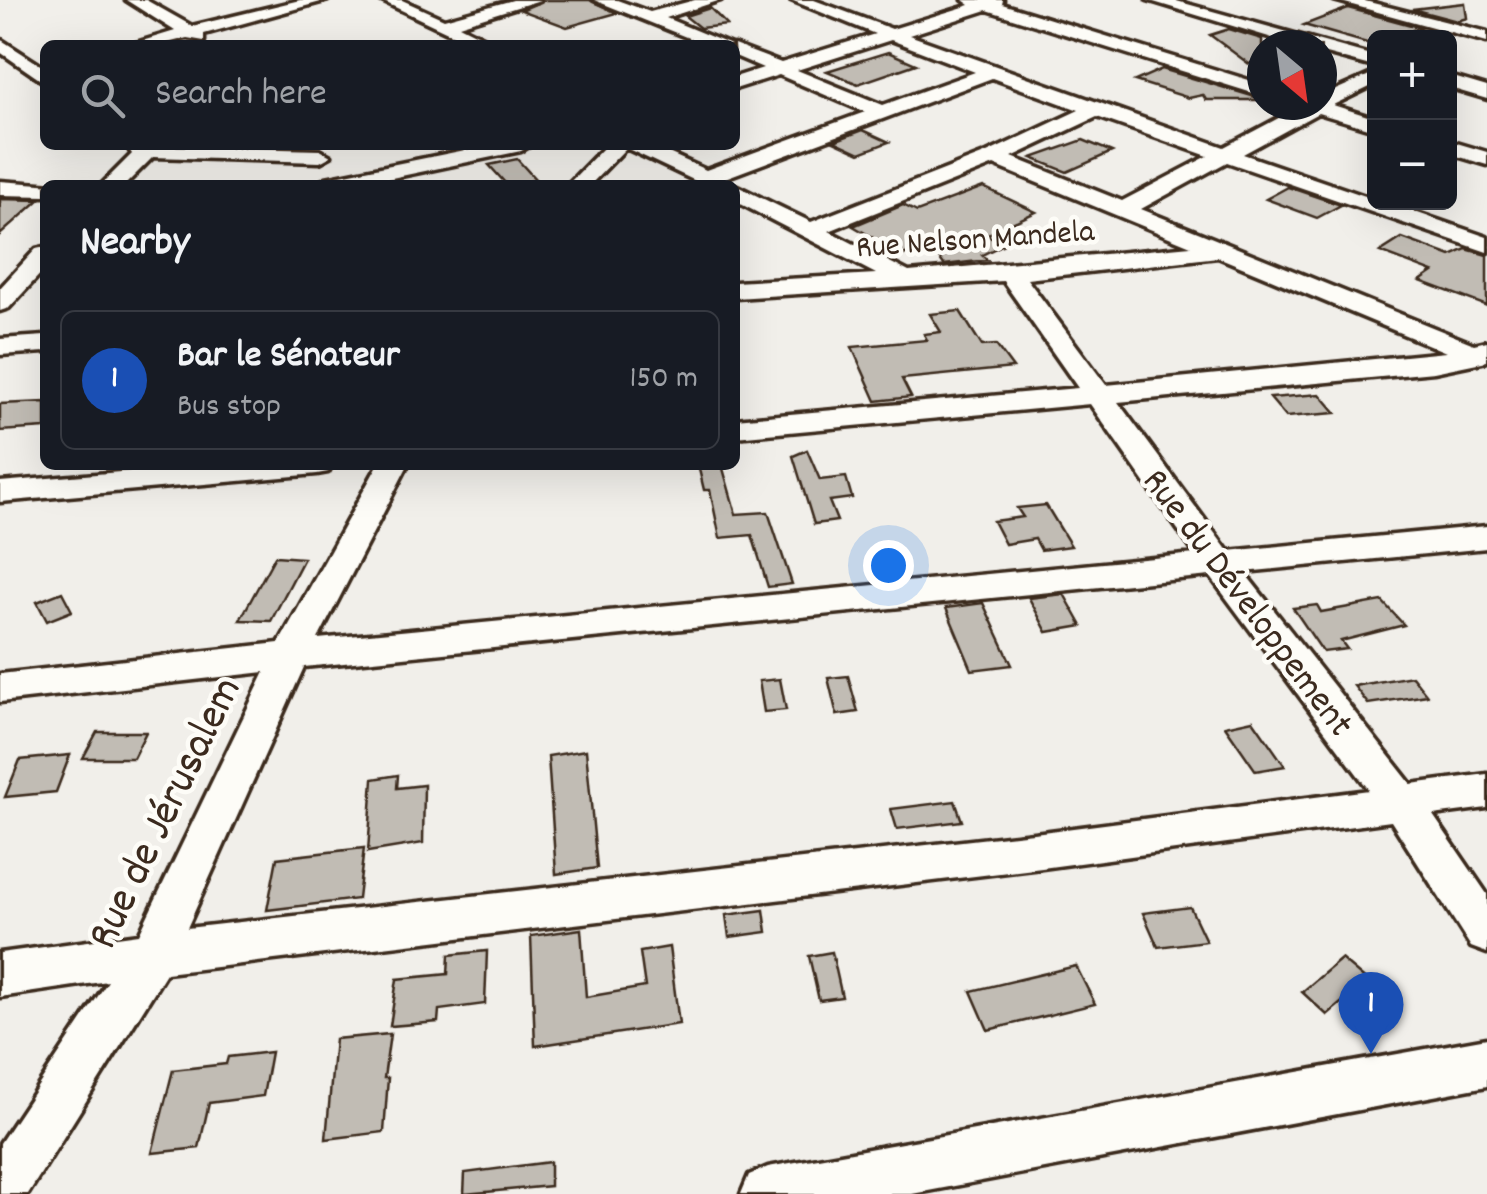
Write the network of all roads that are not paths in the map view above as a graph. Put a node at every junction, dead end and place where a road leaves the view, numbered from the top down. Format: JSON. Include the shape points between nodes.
{"nodes":[{"id":1,"x":134,"y":0,"type":"edge"},
{"id":2,"x":320,"y":0,"type":"edge"},
{"id":3,"x":388,"y":0,"type":"edge"},
{"id":4,"x":532,"y":0,"type":"edge"},
{"id":5,"x":602,"y":0,"type":"edge"},
{"id":6,"x":712,"y":0,"type":"edge"},
{"id":7,"x":799,"y":0,"type":"edge"},
{"id":8,"x":1154,"y":0,"type":"edge"},
{"id":9,"x":1342,"y":0,"type":"edge"},
{"id":10,"x":986,"y":2,"type":"edge"},
{"id":11,"x":649,"y":18,"type":"junction"},
{"id":12,"x":1487,"y":18,"type":"edge"},
{"id":13,"x":444,"y":24,"type":"junction"},
{"id":14,"x":1261,"y":30,"type":"edge"},
{"id":15,"x":1459,"y":30,"type":"junction"},
{"id":16,"x":190,"y":32,"type":"junction"},
{"id":17,"x":892,"y":35,"type":"junction"},
{"id":18,"x":1487,"y":38,"type":"edge"},
{"id":19,"x":158,"y":40,"type":"edge"},
{"id":20,"x":203,"y":40,"type":"edge"},
{"id":21,"x":479,"y":40,"type":"edge"},
{"id":22,"x":706,"y":40,"type":"edge"},
{"id":23,"x":0,"y":44,"type":"edge"},
{"id":24,"x":1337,"y":51,"type":"edge"},
{"id":25,"x":740,"y":53,"type":"edge"},
{"id":26,"x":1367,"y":60,"type":"edge"},
{"id":27,"x":782,"y":68,"type":"junction"},
{"id":28,"x":36,"y":72,"type":"edge"},
{"id":29,"x":991,"y":72,"type":"junction"},
{"id":30,"x":1367,"y":81,"type":"edge"},
{"id":31,"x":740,"y":82,"type":"edge"},
{"id":32,"x":1457,"y":84,"type":"edge"},
{"id":33,"x":1247,"y":85,"type":"edge"},
{"id":34,"x":1487,"y":93,"type":"edge"},
{"id":35,"x":1337,"y":96,"type":"edge"},
{"id":36,"x":1096,"y":110,"type":"junction"},
{"id":37,"x":880,"y":111,"type":"junction"},
{"id":38,"x":1337,"y":112,"type":"edge"},
{"id":39,"x":1289,"y":120,"type":"edge"},
{"id":40,"x":1367,"y":122,"type":"edge"},
{"id":41,"x":140,"y":150,"type":"edge"},
{"id":42,"x":262,"y":150,"type":"edge"},
{"id":43,"x":496,"y":150,"type":"edge"},
{"id":44,"x":613,"y":150,"type":"edge"},
{"id":45,"x":645,"y":150,"type":"edge"},
{"id":46,"x":1457,"y":150,"type":"edge"},
{"id":47,"x":323,"y":151,"type":"edge"},
{"id":48,"x":1226,"y":154,"type":"junction"},
{"id":49,"x":994,"y":157,"type":"junction"},
{"id":50,"x":1487,"y":159,"type":"edge"},
{"id":51,"x":117,"y":180,"type":"edge"},
{"id":52,"x":308,"y":180,"type":"edge"},
{"id":53,"x":350,"y":180,"type":"edge"},
{"id":54,"x":583,"y":180,"type":"edge"},
{"id":55,"x":712,"y":180,"type":"edge"},
{"id":56,"x":716,"y":180,"type":"edge"},
{"id":57,"x":0,"y":188,"type":"edge"},
{"id":58,"x":40,"y":189,"type":"edge"},
{"id":59,"x":740,"y":195,"type":"edge"},
{"id":60,"x":1122,"y":210,"type":"junction"},
{"id":61,"x":810,"y":230,"type":"junction"},
{"id":62,"x":1487,"y":245,"type":"edge"},
{"id":63,"x":1220,"y":250,"type":"junction"},
{"id":64,"x":40,"y":259,"type":"edge"},
{"id":65,"x":1010,"y":272,"type":"junction"},
{"id":66,"x":900,"y":277,"type":"junction"},
{"id":67,"x":740,"y":290,"type":"edge"},
{"id":68,"x":0,"y":303,"type":"edge"},
{"id":69,"x":40,"y":344,"type":"edge"},
{"id":70,"x":0,"y":347,"type":"edge"},
{"id":71,"x":1482,"y":352,"type":"edge"},
{"id":72,"x":1098,"y":397,"type":"junction"},
{"id":73,"x":740,"y":428,"type":"edge"},
{"id":74,"x":258,"y":470,"type":"edge"},
{"id":75,"x":390,"y":470,"type":"edge"},
{"id":76,"x":0,"y":492,"type":"edge"},
{"id":77,"x":1487,"y":537,"type":"edge"},
{"id":78,"x":1221,"y":566,"type":"junction"},
{"id":79,"x":291,"y":655,"type":"junction"},
{"id":80,"x":0,"y":688,"type":"edge"},
{"id":81,"x":1487,"y":791,"type":"edge"},
{"id":82,"x":1403,"y":804,"type":"junction"},
{"id":83,"x":1487,"y":932,"type":"edge"},
{"id":84,"x":153,"y":953,"type":"junction"},
{"id":85,"x":0,"y":975,"type":"edge"},
{"id":86,"x":1487,"y":1062,"type":"edge"},
{"id":87,"x":0,"y":1190,"type":"edge"},
{"id":88,"x":798,"y":1191,"type":"edge"}],
"edges":[{"from":1,"to":16,"type":"street"},
{"from":2,"to":16,"type":"street"},
{"from":3,"to":13,"type":"street"},
{"from":4,"to":13,"type":"street"},
{"from":5,"to":11,"type":"street"},
{"from":6,"to":11,"type":"street"},
{"from":7,"to":17,"type":"street"},
{"from":8,"to":14,"type":"street"},
{"from":9,"to":15,"type":"street"},
{"from":10,"to":17,"type":"street"},
{"from":10,"to":33,"type":"street"},
{"from":11,"to":22,"type":"street"},
{"from":12,"to":15,"type":"street"},
{"from":13,"to":21,"type":"street"},
{"from":15,"to":18,"type":"street"},
{"from":16,"to":19,"type":"street"},
{"from":16,"to":20,"type":"street"},
{"from":17,"to":27,"type":"street"},
{"from":17,"to":29,"type":"street"},
{"from":23,"to":28,"type":"street"},
{"from":24,"to":26,"type":"street"},
{"from":25,"to":27,"type":"street"},
{"from":27,"to":31,"type":"street"},
{"from":27,"to":37,"type":"street"},
{"from":29,"to":36,"type":"street"},
{"from":29,"to":37,"type":"street"},
{"from":30,"to":35,"type":"street"},
{"from":32,"to":34,"type":"street"},
{"from":36,"to":48,"type":"street"},
{"from":36,"to":49,"type":"street"},
{"from":37,"to":56,"type":"street"},
{"from":38,"to":40,"type":"street"},
{"from":39,"to":48,"type":"street"},
{"from":41,"to":51,"type":"street","via":[[142,157]]},
{"from":42,"to":47,"type":"street"},
{"from":43,"to":53,"type":"street"},
{"from":44,"to":54,"type":"street"},
{"from":45,"to":55,"type":"street"},
{"from":46,"to":50,"type":"street"},
{"from":47,"to":52,"type":"street"},
{"from":48,"to":60,"type":"street"},
{"from":48,"to":62,"type":"street"},
{"from":49,"to":60,"type":"street"},
{"from":49,"to":61,"type":"street"},
{"from":57,"to":58,"type":"street"},
{"from":59,"to":61,"type":"street"},
{"from":60,"to":63,"type":"street"},
{"from":61,"to":66,"type":"street"},
{"from":63,"to":65,"type":"street","name":"Rue Nelson Mandela"},
{"from":63,"to":71,"type":"street"},
{"from":64,"to":68,"type":"street"},
{"from":65,"to":66,"type":"street","name":"Rue Nelson Mandela"},
{"from":65,"to":72,"type":"street","name":"Rue du Développement"},
{"from":66,"to":67,"type":"street","name":"Rue Nelson Mandela"},
{"from":69,"to":70,"type":"street"},
{"from":71,"to":72,"type":"street","via":[[1434,364]]},
{"from":72,"to":73,"type":"street"},
{"from":72,"to":78,"type":"street","name":"Rue du Développement"},
{"from":74,"to":76,"type":"street"},
{"from":75,"to":79,"type":"street","name":"Rue de Jérusalem"},
{"from":77,"to":78,"type":"street"},
{"from":78,"to":79,"type":"street"},
{"from":78,"to":82,"type":"street","name":"Rue du Développement"},
{"from":79,"to":80,"type":"street"},
{"from":79,"to":84,"type":"street","name":"Rue de Jérusalem"},
{"from":81,"to":82,"type":"street"},
{"from":82,"to":83,"type":"street","name":"Rue du Développement"},
{"from":82,"to":84,"type":"street"},
{"from":84,"to":85,"type":"street"},
{"from":84,"to":87,"type":"street","name":"Rue de Jérusalem"},
{"from":86,"to":88,"type":"street"}]}
